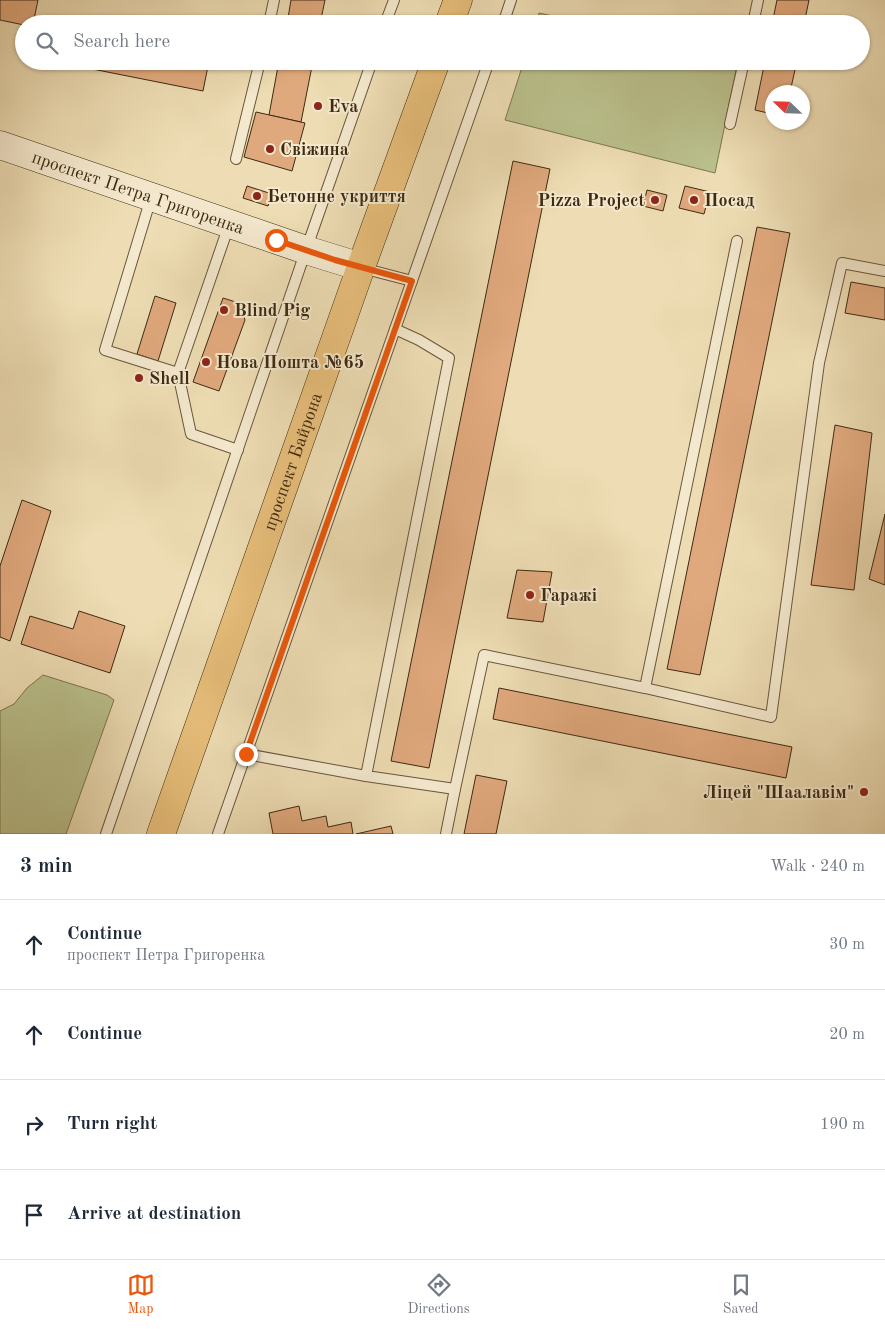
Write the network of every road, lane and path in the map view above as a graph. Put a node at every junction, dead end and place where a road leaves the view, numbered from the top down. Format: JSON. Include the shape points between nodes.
{"nodes":[{"id":1,"x":274,"y":0,"type":"edge"},
{"id":2,"x":394,"y":0,"type":"edge"},
{"id":3,"x":458,"y":0,"type":"edge"},
{"id":4,"x":511,"y":0,"type":"edge"},
{"id":5,"x":758,"y":0,"type":"edge"},
{"id":6,"x":271,"y":15,"type":"edge"},
{"id":7,"x":388,"y":15,"type":"edge"},
{"id":8,"x":452,"y":15,"type":"edge"},
{"id":9,"x":506,"y":15,"type":"edge"},
{"id":10,"x":755,"y":15,"type":"edge"},
{"id":11,"x":258,"y":70,"type":"edge"},
{"id":12,"x":369,"y":70,"type":"edge"},
{"id":13,"x":433,"y":70,"type":"edge"},
{"id":14,"x":486,"y":70,"type":"edge"},
{"id":15,"x":742,"y":70,"type":"edge"},
{"id":16,"x":730,"y":124,"type":"dead end"},
{"id":17,"x":0,"y":145,"type":"edge"},
{"id":18,"x":236,"y":159,"type":"dead end"},
{"id":19,"x":151,"y":197,"type":"junction"},
{"id":20,"x":229,"y":224,"type":"junction"},
{"id":21,"x":737,"y":241,"type":"dead end"},
{"id":22,"x":306,"y":250,"type":"junction"},
{"id":23,"x":361,"y":268,"type":"junction"},
{"id":24,"x":885,"y":271,"type":"edge"},
{"id":25,"x":412,"y":281,"type":"junction"},
{"id":26,"x":395,"y":329,"type":"junction"},
{"id":27,"x":178,"y":373,"type":"junction"},
{"id":28,"x":238,"y":450,"type":"junction"},
{"id":29,"x":645,"y":688,"type":"junction"},
{"id":30,"x":246,"y":754,"type":"junction"},
{"id":31,"x":366,"y":776,"type":"junction"},
{"id":32,"x":455,"y":789,"type":"junction"},
{"id":33,"x":106,"y":834,"type":"edge"},
{"id":34,"x":161,"y":834,"type":"edge"},
{"id":35,"x":218,"y":834,"type":"edge"},
{"id":36,"x":446,"y":834,"type":"edge"}],
"edges":[{"from":1,"to":6,"type":"lane"},
{"from":2,"to":7,"type":"lane"},
{"from":3,"to":8,"type":"main road"},
{"from":4,"to":9,"type":"lane"},
{"from":5,"to":10,"type":"lane"},
{"from":11,"to":18,"type":"lane"},
{"from":12,"to":22,"type":"lane"},
{"from":13,"to":23,"type":"main road","name":"проспект Байрона"},
{"from":14,"to":25,"type":"lane"},
{"from":15,"to":16,"type":"lane"},
{"from":17,"to":19,"type":"main road","name":"проспект Петра Григоренка"},
{"from":19,"to":20,"type":"main road","name":"проспект Петра Григоренка"},
{"from":19,"to":27,"type":"lane","via":[[105,350]]},
{"from":20,"to":22,"type":"main road","name":"проспект Петра Григоренка"},
{"from":20,"to":27,"type":"lane"},
{"from":21,"to":29,"type":"lane"},
{"from":22,"to":23,"type":"main road","name":"проспект Петра Григоренка"},
{"from":22,"to":28,"type":"lane"},
{"from":23,"to":25,"type":"lane"},
{"from":23,"to":34,"type":"main road","name":"проспект Байрона"},
{"from":24,"to":29,"type":"lane","via":[[842,263],[819,363],[771,717]]},
{"from":25,"to":26,"type":"lane"},
{"from":26,"to":30,"type":"lane"},
{"from":26,"to":31,"type":"lane","via":[[449,358]]},
{"from":27,"to":28,"type":"lane","via":[[191,434]]},
{"from":28,"to":33,"type":"lane"},
{"from":29,"to":32,"type":"lane","via":[[484,655]]},
{"from":30,"to":31,"type":"lane"},
{"from":30,"to":35,"type":"lane"},
{"from":31,"to":32,"type":"lane"},
{"from":32,"to":36,"type":"lane"}]}
